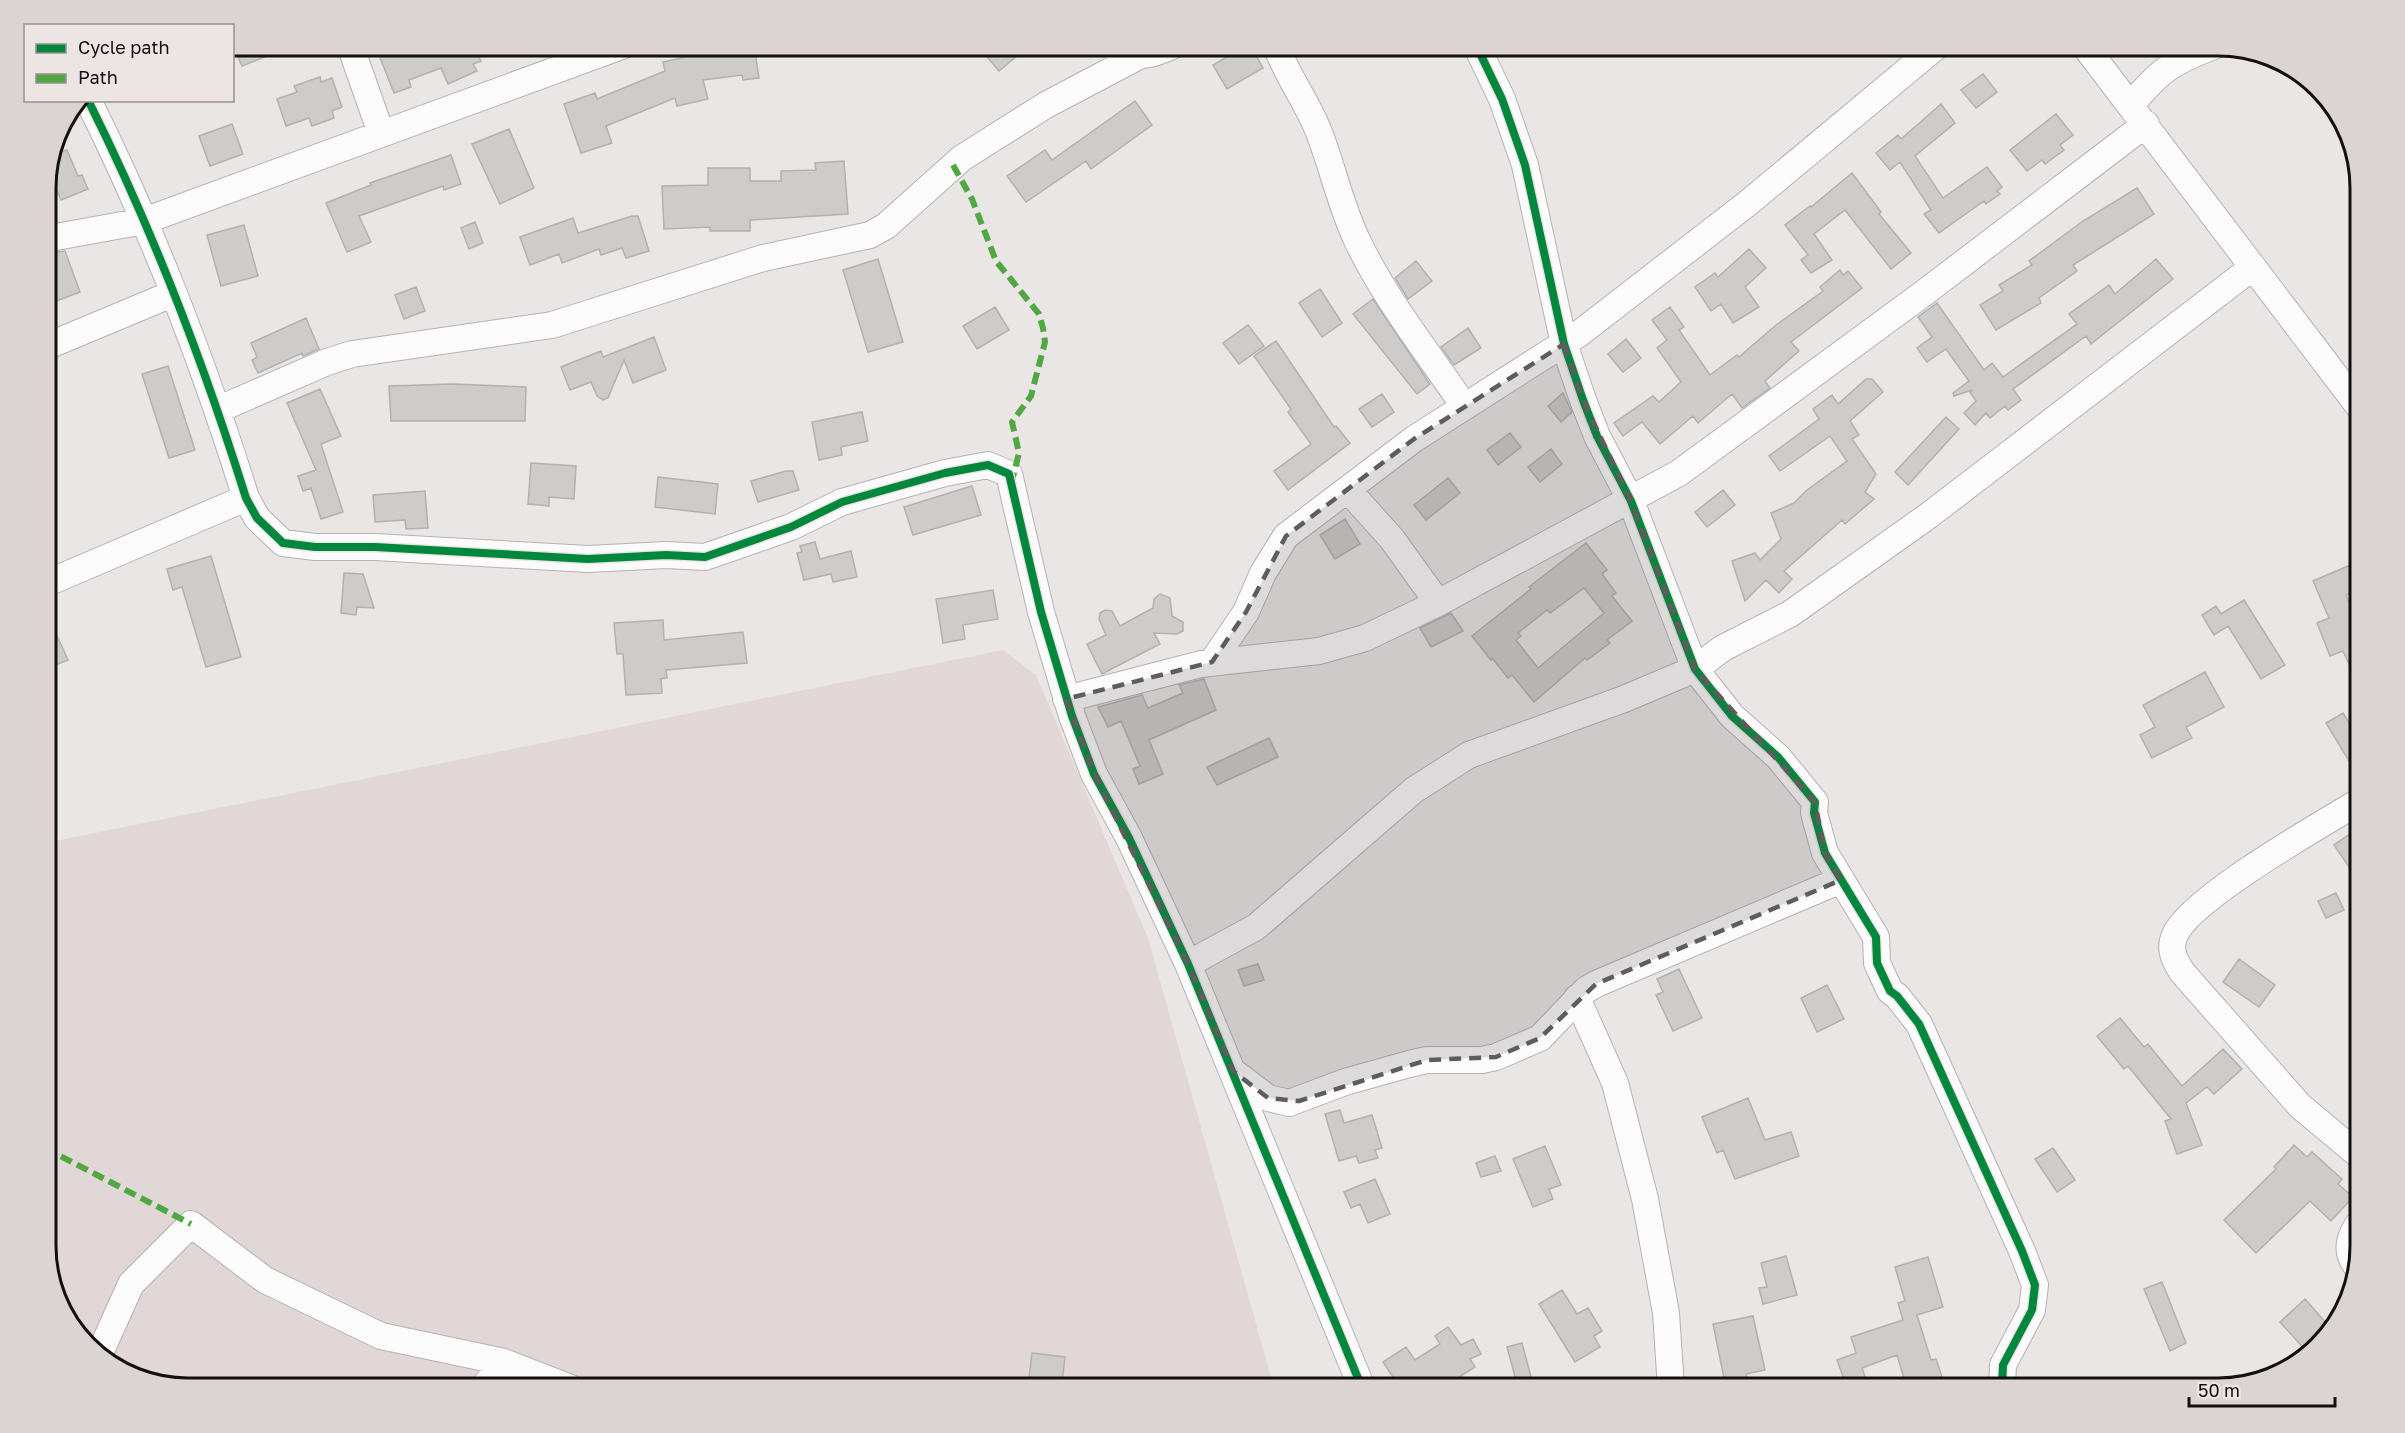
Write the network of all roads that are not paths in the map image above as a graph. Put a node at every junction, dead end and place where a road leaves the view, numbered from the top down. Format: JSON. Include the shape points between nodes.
{"nodes":[{"id":1,"x":354,"y":56,"type":"edge"},
{"id":2,"x":594,"y":56,"type":"edge"},
{"id":3,"x":1132,"y":56,"type":"edge"},
{"id":4,"x":1143,"y":56,"type":"edge"},
{"id":5,"x":1281,"y":56,"type":"edge"},
{"id":6,"x":1481,"y":56,"type":"edge"},
{"id":7,"x":1925,"y":56,"type":"edge"},
{"id":8,"x":2093,"y":56,"type":"edge"},
{"id":9,"x":2186,"y":56,"type":"edge"},
{"id":10,"x":1137,"y":57,"type":"junction"},
{"id":11,"x":89,"y":102,"type":"edge"},
{"id":12,"x":2138,"y":114,"type":"junction"},
{"id":13,"x":381,"y":133,"type":"junction"},
{"id":14,"x":144,"y":221,"type":"junction"},
{"id":15,"x":56,"y":238,"type":"edge"},
{"id":16,"x":2253,"y":267,"type":"junction"},
{"id":17,"x":172,"y":294,"type":"junction"},
{"id":18,"x":56,"y":342,"type":"edge"},
{"id":19,"x":1564,"y":344,"type":"junction"},
{"id":20,"x":2349,"y":376,"type":"edge"},
{"id":21,"x":1464,"y":406,"type":"junction"},
{"id":22,"x":217,"y":410,"type":"junction"},
{"id":23,"x":1348,"y":490,"type":"junction"},
{"id":24,"x":246,"y":498,"type":"junction"},
{"id":25,"x":1631,"y":501,"type":"junction"},
{"id":26,"x":56,"y":579,"type":"edge"},
{"id":27,"x":1438,"y":603,"type":"junction"},
{"id":28,"x":1212,"y":662,"type":"junction"},
{"id":29,"x":1695,"y":669,"type":"junction"},
{"id":30,"x":1066,"y":699,"type":"junction"},
{"id":31,"x":2350,"y":807,"type":"edge"},
{"id":32,"x":1841,"y":880,"type":"junction"},
{"id":33,"x":1188,"y":963,"type":"junction"},
{"id":34,"x":1577,"y":998,"type":"junction"},
{"id":35,"x":1233,"y":1071,"type":"junction"},
{"id":36,"x":2350,"y":1148,"type":"edge"},
{"id":37,"x":103,"y":1346,"type":"edge"},
{"id":38,"x":504,"y":1362,"type":"junction"},
{"id":39,"x":491,"y":1378,"type":"edge"},
{"id":40,"x":545,"y":1378,"type":"edge"},
{"id":41,"x":1358,"y":1378,"type":"edge"},
{"id":42,"x":1670,"y":1378,"type":"edge"},
{"id":43,"x":2002,"y":1378,"type":"edge"}],
"edges":[{"from":1,"to":13,"type":"street"},
{"from":2,"to":13,"type":"street"},
{"from":3,"to":10,"type":"street"},
{"from":4,"to":10,"type":"street"},
{"from":5,"to":21,"type":"street","via":[[1320,133],[1360,247]]},
{"from":6,"to":19,"type":"street","via":[[1502,99],[1524,165]]},
{"from":7,"to":19,"type":"street","via":[[1748,203]]},
{"from":8,"to":12,"type":"street"},
{"from":9,"to":12,"type":"street","via":[[2157,74]]},
{"from":10,"to":22,"type":"street","via":[[1039,109],[962,158],[886,226],[870,235],[763,258],[552,325],[352,354]]},
{"from":11,"to":14,"type":"street"},
{"from":12,"to":16,"type":"street"},
{"from":12,"to":25,"type":"street","via":[[1924,293],[1698,459]]},
{"from":13,"to":14,"type":"street"},
{"from":14,"to":15,"type":"street"},
{"from":14,"to":17,"type":"street"},
{"from":16,"to":20,"type":"street"},
{"from":16,"to":29,"type":"street","via":[[1836,583],[1790,614],[1723,648]]},
{"from":17,"to":18,"type":"street"},
{"from":17,"to":22,"type":"street"},
{"from":19,"to":21,"type":"street"},
{"from":19,"to":25,"type":"street","via":[[1597,436]]},
{"from":21,"to":23,"type":"street"},
{"from":22,"to":24,"type":"street"},
{"from":23,"to":27,"type":"street","via":[[1392,539]]},
{"from":23,"to":28,"type":"street","via":[[1286,536],[1263,573],[1246,612]]},
{"from":24,"to":26,"type":"street"},
{"from":24,"to":30,"type":"street","via":[[257,519],[283,543],[304,546],[588,559],[705,557],[791,527],[842,502],[945,473],[995,466],[1009,474]]},
{"from":25,"to":27,"type":"street"},
{"from":25,"to":29,"type":"street"},
{"from":27,"to":28,"type":"street","via":[[1346,644],[1295,654]]},
{"from":28,"to":30,"type":"street"},
{"from":29,"to":32,"type":"street","via":[[1732,716],[1778,757],[1815,802],[1814,813],[1825,853]]},
{"from":29,"to":33,"type":"street","via":[[1479,751],[1442,771],[1414,790],[1256,927]]},
{"from":30,"to":33,"type":"street","via":[[1094,774]]},
{"from":31,"to":36,"type":"street","via":[[2252,867],[2185,918],[2172,946],[2182,972],[2261,1063],[2300,1106]]},
{"from":32,"to":34,"type":"street","via":[[1605,980]]},
{"from":32,"to":43,"type":"street","via":[[1876,937],[1877,963],[1890,991],[1919,1024],[2035,1285],[2032,1310],[2002,1365]]},
{"from":33,"to":35,"type":"street"},
{"from":34,"to":35,"type":"street","via":[[1540,1038],[1496,1057],[1418,1062],[1289,1103],[1268,1098]]},
{"from":34,"to":42,"type":"street","via":[[1615,1083],[1645,1199],[1666,1313]]},
{"from":35,"to":41,"type":"street"},
{"from":37,"to":38,"type":"street","via":[[131,1284],[191,1224],[265,1280],[381,1336]]},
{"from":38,"to":39,"type":"street"},
{"from":38,"to":40,"type":"street"}]}
